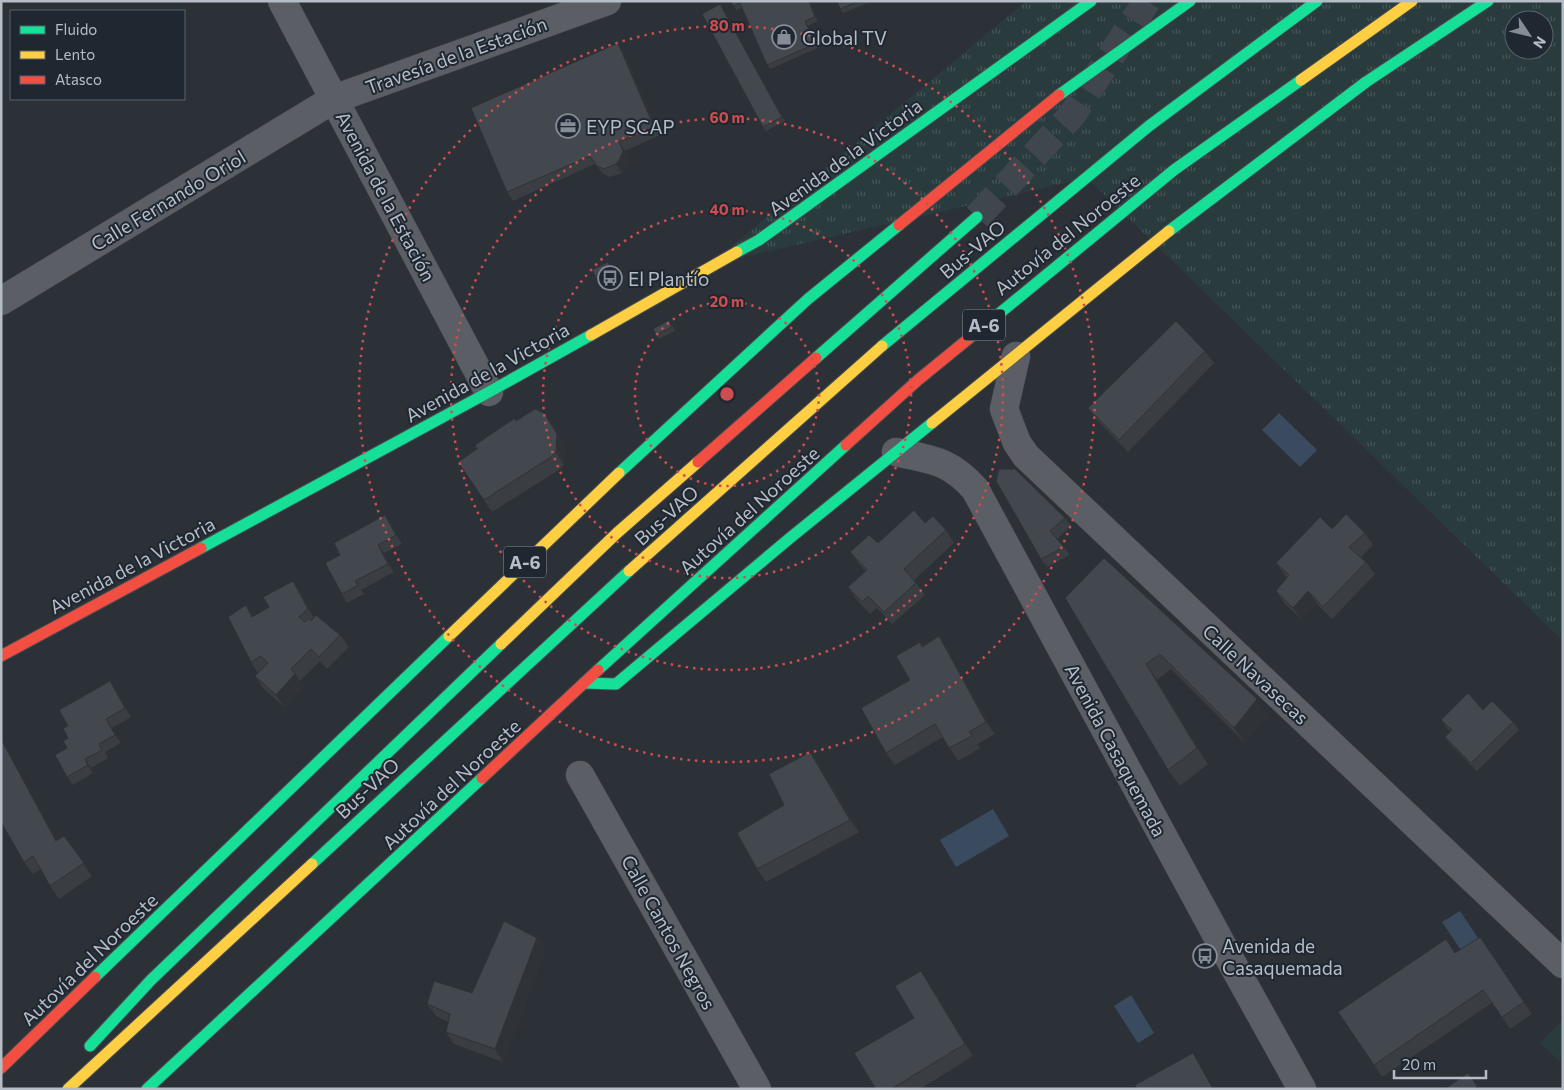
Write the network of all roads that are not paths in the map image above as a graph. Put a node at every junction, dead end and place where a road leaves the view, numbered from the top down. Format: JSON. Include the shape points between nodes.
{"nodes":[{"id":1,"x":282,"y":1,"type":"edge"},
{"id":2,"x":607,"y":1,"type":"edge"},
{"id":3,"x":1092,"y":1,"type":"edge"},
{"id":4,"x":1190,"y":1,"type":"edge"},
{"id":5,"x":1317,"y":1,"type":"edge"},
{"id":6,"x":1412,"y":1,"type":"edge"},
{"id":7,"x":1488,"y":1,"type":"edge"},
{"id":8,"x":1025,"y":34,"type":"dead end"},
{"id":9,"x":972,"y":88,"type":"junction"},
{"id":10,"x":334,"y":98,"type":"junction"},
{"id":11,"x":977,"y":217,"type":"tunnel mouth"},
{"id":12,"x":1,"y":301,"type":"edge"},
{"id":13,"x":1016,"y":356,"type":"junction"},
{"id":14,"x":489,"y":392,"type":"junction"},
{"id":15,"x":896,"y":452,"type":"junction"},
{"id":16,"x":1,"y":656,"type":"edge"},
{"id":17,"x":584,"y":683,"type":"junction"},
{"id":18,"x":580,"y":775,"type":"dead end"},
{"id":19,"x":1563,"y":964,"type":"edge"},
{"id":20,"x":83,"y":1053,"type":"dead end"},
{"id":21,"x":1,"y":1068,"type":"edge"},
{"id":22,"x":68,"y":1089,"type":"edge"},
{"id":23,"x":147,"y":1089,"type":"edge"},
{"id":24,"x":757,"y":1089,"type":"edge"},
{"id":25,"x":1302,"y":1089,"type":"edge"}],
"edges":[{"from":1,"to":10,"type":"street","name":"Avenida de la Estación"},
{"from":2,"to":10,"type":"street","name":"Travesía de la Estación"},
{"from":3,"to":9,"type":"main road","name":"Avenida de la Victoria"},
{"from":4,"to":21,"type":"main road","name":"Autovía del Noroeste","number":"A-6","via":[[1074,83],[808,299],[580,509]]},
{"from":5,"to":22,"type":"main road","name":"Bus-VAO","via":[[1149,126],[884,344],[619,580]]},
{"from":6,"to":17,"type":"main road","name":"Autovía del Noroeste","number":"A-6","via":[[1174,170],[918,380]]},
{"from":7,"to":13,"type":"main road","via":[[1366,82],[1288,139]]},
{"from":8,"to":9,"type":"main road","name":"Avenida de la Victoria"},
{"from":9,"to":14,"type":"main road","name":"Avenida de la Victoria","via":[[759,240]]},
{"from":10,"to":12,"type":"street","name":"Calle Fernando Oriol"},
{"from":10,"to":14,"type":"street","name":"Avenida de la Estación"},
{"from":11,"to":20,"type":"main road","via":[[617,533],[151,980]]},
{"from":13,"to":15,"type":"main road"},
{"from":13,"to":19,"type":"street","name":"Calle Navasecas","via":[[1004,409],[1017,444],[1026,456]]},
{"from":14,"to":16,"type":"main road","name":"Avenida de la Victoria"},
{"from":15,"to":17,"type":"main road","via":[[616,684]]},
{"from":15,"to":25,"type":"street","name":"Avenida Casaquemada","via":[[953,468],[975,489]]},
{"from":17,"to":23,"type":"main road","name":"Autovía del Noroeste","number":"A-6"},
{"from":18,"to":24,"type":"street","name":"Calle Cantos Negros"}]}
